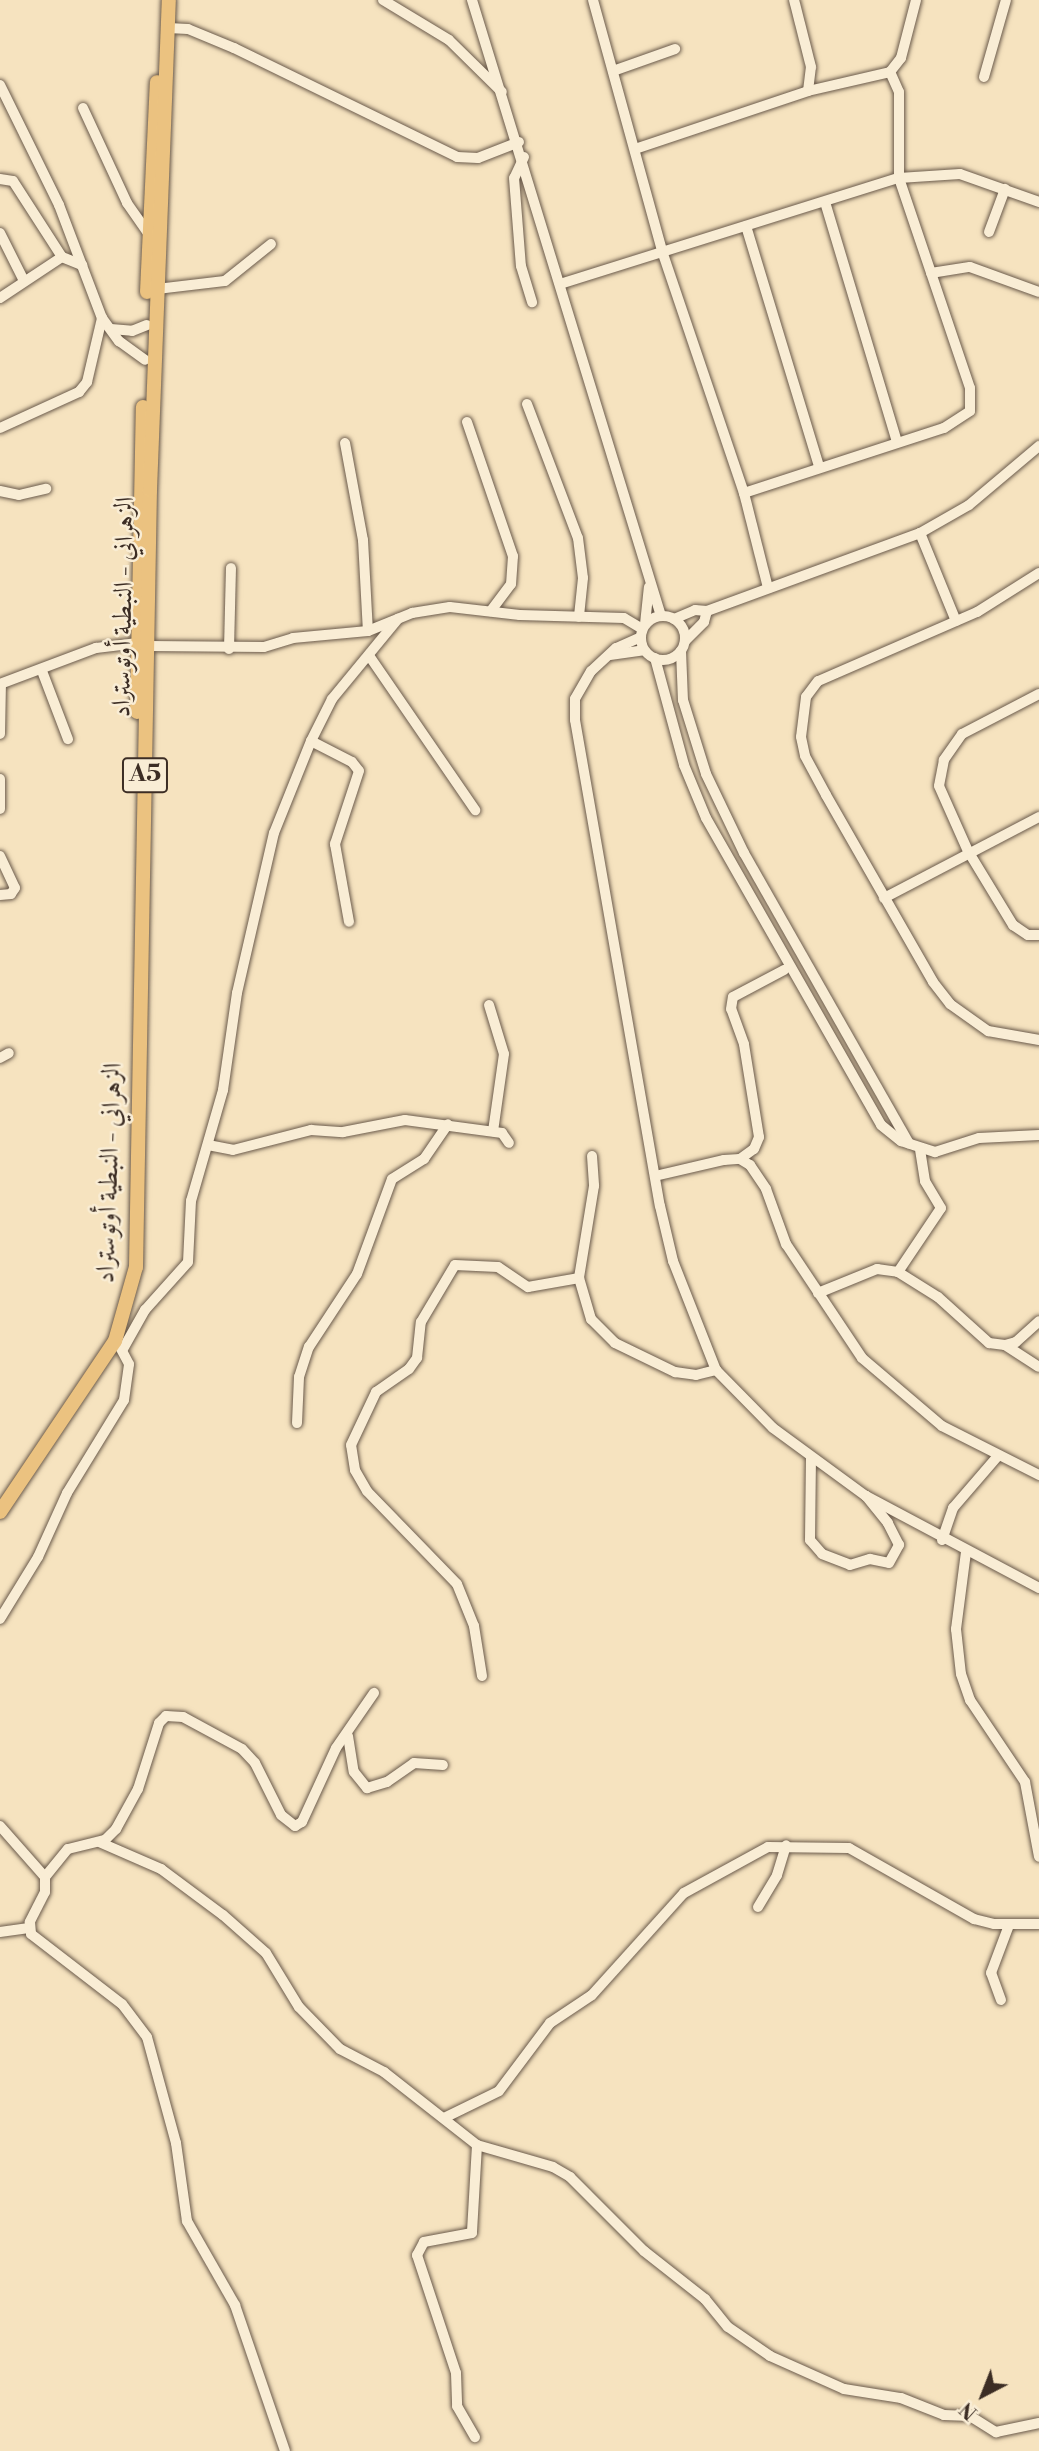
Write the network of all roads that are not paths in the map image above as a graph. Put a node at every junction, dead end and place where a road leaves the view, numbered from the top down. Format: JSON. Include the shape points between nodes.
{"nodes":[{"id":1,"x":160,"y":0,"type":"edge"},
{"id":2,"x":169,"y":0,"type":"edge"},
{"id":3,"x":383,"y":0,"type":"edge"},
{"id":4,"x":472,"y":0,"type":"edge"},
{"id":5,"x":593,"y":0,"type":"edge"},
{"id":6,"x":794,"y":0,"type":"edge"},
{"id":7,"x":916,"y":0,"type":"edge"},
{"id":8,"x":1006,"y":0,"type":"edge"},
{"id":9,"x":168,"y":28,"type":"junction"},
{"id":10,"x":675,"y":49,"type":"dead end"},
{"id":11,"x":613,"y":71,"type":"junction"},
{"id":12,"x":891,"y":72,"type":"junction"},
{"id":13,"x":984,"y":77,"type":"dead end"},
{"id":14,"x":0,"y":85,"type":"edge"},
{"id":15,"x":808,"y":91,"type":"junction"},
{"id":16,"x":504,"y":94,"type":"junction"},
{"id":17,"x":83,"y":108,"type":"dead end"},
{"id":18,"x":519,"y":142,"type":"junction"},
{"id":19,"x":635,"y":149,"type":"junction"},
{"id":20,"x":524,"y":157,"type":"junction"},
{"id":21,"x":899,"y":178,"type":"junction"},
{"id":22,"x":0,"y":179,"type":"edge"},
{"id":23,"x":1005,"y":189,"type":"junction"},
{"id":24,"x":825,"y":202,"type":"junction"},
{"id":25,"x":1039,"y":202,"type":"edge"},
{"id":26,"x":746,"y":226,"type":"junction"},
{"id":27,"x":989,"y":232,"type":"dead end"},
{"id":28,"x":0,"y":233,"type":"edge"},
{"id":29,"x":148,"y":233,"type":"junction"},
{"id":30,"x":271,"y":244,"type":"dead end"},
{"id":31,"x":662,"y":251,"type":"junction"},
{"id":32,"x":62,"y":257,"type":"junction"},
{"id":33,"x":82,"y":265,"type":"junction"},
{"id":34,"x":931,"y":273,"type":"junction"},
{"id":35,"x":24,"y":281,"type":"junction"},
{"id":36,"x":560,"y":284,"type":"junction"},
{"id":37,"x":157,"y":289,"type":"junction"},
{"id":38,"x":1039,"y":292,"type":"edge"},
{"id":39,"x":0,"y":298,"type":"edge"},
{"id":40,"x":532,"y":302,"type":"dead end"},
{"id":41,"x":102,"y":318,"type":"junction"},
{"id":42,"x":147,"y":325,"type":"junction"},
{"id":43,"x":111,"y":329,"type":"junction"},
{"id":44,"x":145,"y":360,"type":"junction"},
{"id":45,"x":527,"y":404,"type":"dead end"},
{"id":46,"x":467,"y":422,"type":"dead end"},
{"id":47,"x":0,"y":428,"type":"edge"},
{"id":48,"x":898,"y":442,"type":"junction"},
{"id":49,"x":345,"y":443,"type":"dead end"},
{"id":50,"x":1039,"y":446,"type":"edge"},
{"id":51,"x":146,"y":465,"type":"junction"},
{"id":52,"x":819,"y":466,"type":"junction"},
{"id":53,"x":46,"y":489,"type":"dead end"},
{"id":54,"x":0,"y":491,"type":"edge"},
{"id":55,"x":744,"y":493,"type":"junction"},
{"id":56,"x":920,"y":533,"type":"junction"},
{"id":57,"x":231,"y":568,"type":"dead end"},
{"id":58,"x":1039,"y":573,"type":"edge"},
{"id":59,"x":649,"y":587,"type":"junction"},
{"id":60,"x":768,"y":588,"type":"junction"},
{"id":61,"x":491,"y":611,"type":"junction"},
{"id":62,"x":707,"y":611,"type":"junction"},
{"id":63,"x":661,"y":615,"type":"junction"},
{"id":64,"x":579,"y":617,"type":"junction"},
{"id":65,"x":398,"y":619,"type":"junction"},
{"id":66,"x":674,"y":619,"type":"junction"},
{"id":67,"x":956,"y":621,"type":"junction"},
{"id":68,"x":643,"y":630,"type":"junction"},
{"id":69,"x":368,"y":631,"type":"junction"},
{"id":70,"x":143,"y":644,"type":"junction"},
{"id":71,"x":683,"y":646,"type":"junction"},
{"id":72,"x":229,"y":649,"type":"junction"},
{"id":73,"x":645,"y":650,"type":"junction"},
{"id":74,"x":610,"y":655,"type":"junction"},
{"id":75,"x":370,"y":657,"type":"junction"},
{"id":76,"x":655,"y":658,"type":"junction"},
{"id":77,"x":42,"y":671,"type":"junction"},
{"id":78,"x":1,"y":684,"type":"edge"},
{"id":79,"x":1039,"y":694,"type":"edge"},
{"id":80,"x":0,"y":734,"type":"edge"},
{"id":81,"x":68,"y":740,"type":"dead end"},
{"id":82,"x":311,"y":741,"type":"junction"},
{"id":83,"x":0,"y":779,"type":"edge"},
{"id":84,"x":0,"y":810,"type":"edge"},
{"id":85,"x":475,"y":810,"type":"dead end"},
{"id":86,"x":1039,"y":817,"type":"edge"},
{"id":87,"x":968,"y":851,"type":"junction"},
{"id":88,"x":744,"y":853,"type":"junction"},
{"id":89,"x":0,"y":856,"type":"edge"},
{"id":90,"x":729,"y":862,"type":"junction"},
{"id":91,"x":0,"y":895,"type":"edge"},
{"id":92,"x":884,"y":898,"type":"junction"},
{"id":93,"x":349,"y":922,"type":"dead end"},
{"id":94,"x":1039,"y":935,"type":"edge"},
{"id":95,"x":784,"y":970,"type":"dead end"},
{"id":96,"x":489,"y":1005,"type":"dead end"},
{"id":97,"x":1039,"y":1040,"type":"edge"},
{"id":98,"x":448,"y":1124,"type":"junction"},
{"id":99,"x":493,"y":1131,"type":"junction"},
{"id":100,"x":1039,"y":1135,"type":"edge"},
{"id":101,"x":509,"y":1143,"type":"dead end"},
{"id":102,"x":909,"y":1143,"type":"junction"},
{"id":103,"x":208,"y":1145,"type":"junction"},
{"id":104,"x":920,"y":1150,"type":"junction"},
{"id":105,"x":593,"y":1156,"type":"dead end"},
{"id":106,"x":740,"y":1159,"type":"junction"},
{"id":107,"x":655,"y":1176,"type":"junction"},
{"id":108,"x":898,"y":1272,"type":"junction"},
{"id":109,"x":579,"y":1278,"type":"junction"},
{"id":110,"x":818,"y":1293,"type":"junction"},
{"id":111,"x":1039,"y":1321,"type":"edge"},
{"id":112,"x":119,"y":1345,"type":"junction"},
{"id":113,"x":1005,"y":1345,"type":"junction"},
{"id":114,"x":1039,"y":1367,"type":"edge"},
{"id":115,"x":716,"y":1370,"type":"junction"},
{"id":116,"x":297,"y":1423,"type":"dead end"},
{"id":117,"x":811,"y":1457,"type":"junction"},
{"id":118,"x":997,"y":1457,"type":"junction"},
{"id":119,"x":1039,"y":1475,"type":"edge"},
{"id":120,"x":866,"y":1496,"type":"junction"},
{"id":121,"x":0,"y":1497,"type":"edge"},
{"id":122,"x":0,"y":1512,"type":"edge"},
{"id":123,"x":942,"y":1540,"type":"junction"},
{"id":124,"x":966,"y":1552,"type":"junction"},
{"id":125,"x":1039,"y":1588,"type":"edge"},
{"id":126,"x":0,"y":1619,"type":"edge"},
{"id":127,"x":482,"y":1676,"type":"dead end"},
{"id":128,"x":374,"y":1693,"type":"dead end"},
{"id":129,"x":348,"y":1736,"type":"junction"},
{"id":130,"x":443,"y":1765,"type":"dead end"},
{"id":131,"x":0,"y":1826,"type":"edge"},
{"id":132,"x":99,"y":1842,"type":"junction"},
{"id":133,"x":786,"y":1845,"type":"junction"},
{"id":134,"x":1039,"y":1857,"type":"edge"},
{"id":135,"x":45,"y":1877,"type":"junction"},
{"id":136,"x":758,"y":1907,"type":"dead end"},
{"id":137,"x":1039,"y":1924,"type":"edge"},
{"id":138,"x":1009,"y":1925,"type":"junction"},
{"id":139,"x":29,"y":1928,"type":"junction"},
{"id":140,"x":0,"y":1932,"type":"edge"},
{"id":141,"x":1001,"y":2000,"type":"dead end"},
{"id":142,"x":444,"y":2118,"type":"junction"},
{"id":143,"x":477,"y":2145,"type":"junction"},
{"id":144,"x":1039,"y":2423,"type":"edge"},
{"id":145,"x":475,"y":2437,"type":"dead end"},
{"id":146,"x":285,"y":2451,"type":"edge"}],
"edges":[{"from":1,"to":29,"type":"highway","name":"الزهراني - النبطية أوتوستراد","number":"A5"},
{"from":2,"to":9,"type":"highway","name":"الزهراني - النبطية أوتوستراد","number":"A5"},
{"from":3,"to":16,"type":"street","via":[[449,40]]},
{"from":4,"to":16,"type":"street"},
{"from":5,"to":11,"type":"street"},
{"from":6,"to":15,"type":"street","via":[[811,67]]},
{"from":7,"to":12,"type":"street","via":[[901,58]]},
{"from":8,"to":13,"type":"street"},
{"from":9,"to":18,"type":"street","via":[[195,31],[234,47],[457,157],[478,158]]},
{"from":9,"to":37,"type":"highway","name":"الزهراني - النبطية أوتوستراد","number":"A5"},
{"from":10,"to":11,"type":"street"},
{"from":11,"to":19,"type":"street"},
{"from":12,"to":15,"type":"street"},
{"from":12,"to":21,"type":"street","via":[[900,92]]},
{"from":14,"to":33,"type":"street","via":[[59,205]]},
{"from":15,"to":19,"type":"street"},
{"from":16,"to":18,"type":"street"},
{"from":17,"to":29,"type":"street","via":[[127,203]]},
{"from":18,"to":20,"type":"street"},
{"from":19,"to":31,"type":"street"},
{"from":20,"to":36,"type":"street"},
{"from":20,"to":40,"type":"street","via":[[514,178],[522,266]]},
{"from":21,"to":23,"type":"street","via":[[960,174]]},
{"from":21,"to":24,"type":"street"},
{"from":21,"to":34,"type":"street"},
{"from":22,"to":32,"type":"street","via":[[13,181]]},
{"from":23,"to":25,"type":"street"},
{"from":23,"to":27,"type":"street"},
{"from":24,"to":26,"type":"street"},
{"from":24,"to":48,"type":"street"},
{"from":26,"to":31,"type":"street"},
{"from":26,"to":52,"type":"street"},
{"from":28,"to":35,"type":"street"},
{"from":29,"to":42,"type":"highway","name":"الزهراني - النبطية أوتوستراد","number":"A5"},
{"from":30,"to":37,"type":"street","via":[[225,281]]},
{"from":31,"to":36,"type":"street"},
{"from":31,"to":55,"type":"street"},
{"from":32,"to":33,"type":"street"},
{"from":32,"to":35,"type":"street"},
{"from":33,"to":41,"type":"street"},
{"from":34,"to":38,"type":"street","via":[[970,267]]},
{"from":34,"to":48,"type":"street","via":[[972,404],[963,419]]},
{"from":35,"to":39,"type":"street"},
{"from":36,"to":59,"type":"street"},
{"from":37,"to":51,"type":"highway","name":"الزهراني - النبطية أوتوستراد","number":"A5"},
{"from":41,"to":43,"type":"street"},
{"from":41,"to":47,"type":"street","via":[[87,382],[79,391]]},
{"from":42,"to":43,"type":"street","via":[[132,331]]},
{"from":42,"to":44,"type":"highway","name":"الزهراني - النبطية أوتوستراد","number":"A5"},
{"from":43,"to":44,"type":"street"},
{"from":44,"to":51,"type":"highway","name":"الزهراني - النبطية أوتوستراد","number":"A5"},
{"from":45,"to":64,"type":"street","via":[[578,538],[583,579]]},
{"from":46,"to":61,"type":"street","via":[[513,556],[511,584]]},
{"from":48,"to":52,"type":"street"},
{"from":49,"to":69,"type":"street","via":[[363,540]]},
{"from":50,"to":56,"type":"street","via":[[969,505]]},
{"from":51,"to":70,"type":"highway","name":"الزهراني - النبطية أوتوستراد","number":"A5"},
{"from":52,"to":55,"type":"street"},
{"from":53,"to":54,"type":"street","via":[[19,495]]},
{"from":55,"to":60,"type":"street"},
{"from":56,"to":60,"type":"street"},
{"from":56,"to":67,"type":"street"},
{"from":57,"to":72,"type":"street"},
{"from":58,"to":67,"type":"street","via":[[996,602]]},
{"from":59,"to":63,"type":"street"},
{"from":59,"to":68,"type":"street"},
{"from":60,"to":62,"type":"street"},
{"from":61,"to":64,"type":"street"},
{"from":61,"to":65,"type":"street","via":[[432,609]]},
{"from":62,"to":66,"type":"street","via":[[695,610]]},
{"from":62,"to":71,"type":"street","via":[[704,622]]},
{"from":63,"to":66,"type":"street"},
{"from":63,"to":68,"type":"street"},
{"from":64,"to":68,"type":"street","via":[[624,618]]},
{"from":65,"to":69,"type":"street"},
{"from":65,"to":75,"type":"street"},
{"from":66,"to":71,"type":"street"},
{"from":67,"to":92,"type":"street","via":[[818,681],[806,697],[801,737],[805,756]]},
{"from":68,"to":73,"type":"street"},
{"from":68,"to":74,"type":"street"},
{"from":69,"to":72,"type":"street"},
{"from":70,"to":72,"type":"street"},
{"from":70,"to":77,"type":"street","via":[[96,648]]},
{"from":70,"to":112,"type":"highway","name":"الزهراني - النبطية أوتوستراد","number":"A5","via":[[136,1254]]},
{"from":70,"to":121,"type":"highway","name":"الزهراني - النبطية أوتوستراد","number":"A5","via":[[134,1098],[124,1285],[108,1337]]},
{"from":71,"to":76,"type":"street","via":[[669,659]]},
{"from":71,"to":88,"type":"street","via":[[683,700],[698,749]]},
{"from":73,"to":74,"type":"street"},
{"from":73,"to":76,"type":"street"},
{"from":74,"to":107,"type":"street","via":[[582,683],[575,720]]},
{"from":75,"to":82,"type":"street","via":[[332,699]]},
{"from":75,"to":85,"type":"street"},
{"from":76,"to":90,"type":"street","via":[[684,765]]},
{"from":77,"to":78,"type":"street"},
{"from":77,"to":81,"type":"street"},
{"from":78,"to":80,"type":"street"},
{"from":79,"to":87,"type":"street","via":[[972,727],[944,760],[939,786],[942,800]]},
{"from":82,"to":93,"type":"street","via":[[352,762],[359,771],[335,844]]},
{"from":82,"to":103,"type":"street","via":[[264,870],[237,993],[223,1090]]},
{"from":83,"to":84,"type":"street"},
{"from":86,"to":87,"type":"street"},
{"from":87,"to":92,"type":"street"},
{"from":87,"to":94,"type":"street","via":[[1013,925],[1028,935]]},
{"from":88,"to":90,"type":"street"},
{"from":88,"to":102,"type":"street"},
{"from":89,"to":91,"type":"street","via":[[15,888],[12,894]]},
{"from":90,"to":102,"type":"street","via":[[881,1125]]},
{"from":92,"to":97,"type":"street","via":[[950,1004],[988,1031]]},
{"from":95,"to":106,"type":"street","via":[[733,997],[731,1009],[744,1044],[759,1137],[754,1149]]},
{"from":96,"to":99,"type":"street","via":[[504,1054]]},
{"from":98,"to":99,"type":"street"},
{"from":98,"to":103,"type":"street","via":[[405,1120],[343,1132],[311,1130],[242,1149]]},
{"from":98,"to":116,"type":"street","via":[[424,1159],[392,1179],[357,1274],[309,1347],[299,1377]]},
{"from":99,"to":101,"type":"street","via":[[504,1134]]},
{"from":100,"to":104,"type":"street","via":[[1003,1134],[950,1150]]},
{"from":102,"to":104,"type":"street"},
{"from":103,"to":112,"type":"street","via":[[191,1201],[188,1262]]},
{"from":104,"to":108,"type":"street","via":[[925,1181],[941,1209]]},
{"from":105,"to":109,"type":"street","via":[[594,1186]]},
{"from":106,"to":107,"type":"street"},
{"from":106,"to":110,"type":"street","via":[[757,1172],[786,1244]]},
{"from":107,"to":115,"type":"street","via":[[673,1261]]},
{"from":108,"to":110,"type":"street","via":[[877,1269]]},
{"from":108,"to":113,"type":"street","via":[[938,1297],[989,1343]]},
{"from":109,"to":115,"type":"street","via":[[586,1310],[615,1343],[675,1372],[696,1375]]},
{"from":109,"to":127,"type":"street","via":[[528,1287],[498,1267],[454,1265],[421,1322],[417,1358],[376,1392],[354,1433],[352,1455],[367,1491],[457,1584],[474,1626]]},
{"from":110,"to":118,"type":"street","via":[[862,1358],[886,1381],[942,1426]]},
{"from":111,"to":113,"type":"street","via":[[1016,1342]]},
{"from":112,"to":122,"type":"highway","name":"الزهراني - النبطية أوتوستراد","number":"A5"},
{"from":112,"to":126,"type":"street","via":[[130,1380],[124,1400],[67,1493],[38,1557]]},
{"from":113,"to":114,"type":"street"},
{"from":115,"to":117,"type":"street","via":[[755,1412]]},
{"from":117,"to":120,"type":"street"},
{"from":117,"to":120,"type":"street","via":[[810,1540],[822,1554],[850,1565],[870,1559],[889,1563],[899,1545],[888,1522]]},
{"from":118,"to":119,"type":"street"},
{"from":118,"to":123,"type":"street","via":[[953,1507]]},
{"from":120,"to":123,"type":"street"},
{"from":123,"to":124,"type":"street"},
{"from":124,"to":125,"type":"street"},
{"from":124,"to":134,"type":"street","via":[[956,1629],[961,1674],[970,1700],[1025,1782]]},
{"from":128,"to":129,"type":"street"},
{"from":129,"to":130,"type":"street","via":[[354,1772],[367,1788],[387,1782],[414,1763]]},
{"from":129,"to":132,"type":"street","via":[[319,1778],[302,1822],[295,1826],[281,1815],[255,1763],[242,1749],[183,1717],[166,1716],[157,1729],[131,1804],[110,1837]]},
{"from":131,"to":135,"type":"street"},
{"from":132,"to":135,"type":"street","via":[[68,1849]]},
{"from":132,"to":142,"type":"street","via":[[161,1869],[223,1914],[266,1954],[299,2007],[340,2049],[384,2072]]},
{"from":133,"to":136,"type":"street","via":[[777,1875]]},
{"from":133,"to":138,"type":"street","via":[[856,1850],[974,1919]]},
{"from":133,"to":142,"type":"street","via":[[742,1858],[684,1892],[592,1996],[550,2023],[499,2091]]},
{"from":135,"to":139,"type":"street","via":[[45,1892]]},
{"from":137,"to":138,"type":"street"},
{"from":138,"to":141,"type":"street","via":[[991,1973]]},
{"from":139,"to":140,"type":"street"},
{"from":139,"to":146,"type":"street","via":[[36,1940],[122,2004],[147,2037],[176,2143],[187,2221],[235,2305]]},
{"from":142,"to":143,"type":"street"},
{"from":143,"to":144,"type":"street","via":[[553,2167],[570,2177],[644,2251],[705,2299],[728,2328],[770,2356],[844,2389],[901,2399],[944,2415],[970,2416],[996,2432]]},
{"from":143,"to":145,"type":"street","via":[[472,2233],[424,2242],[417,2255],[456,2373],[457,2406]]}]}
